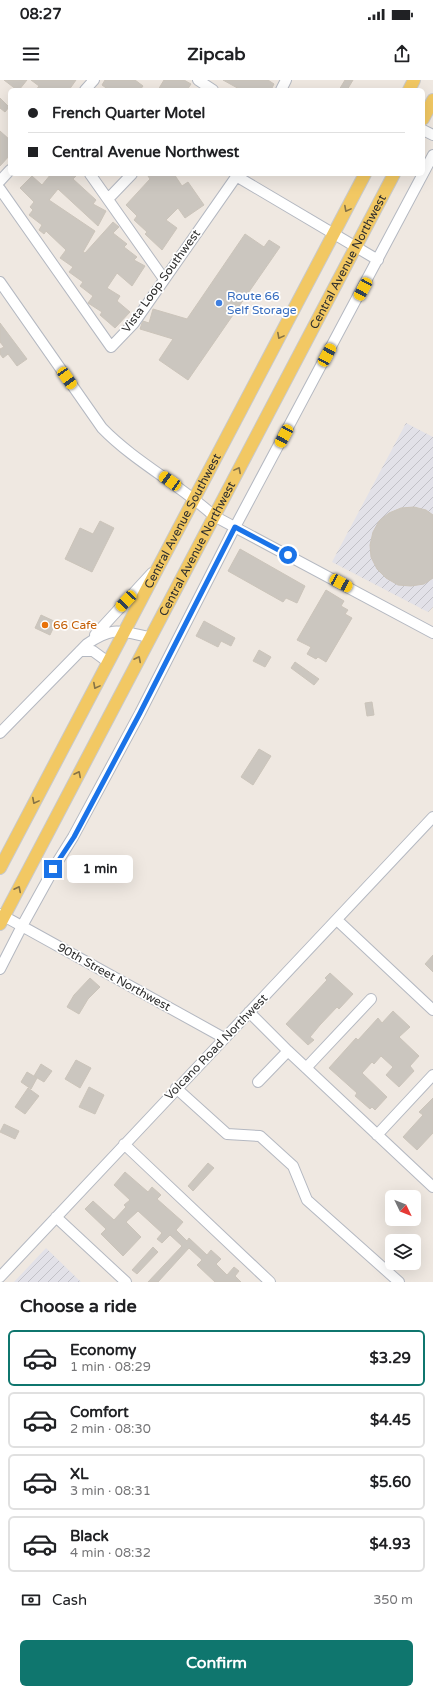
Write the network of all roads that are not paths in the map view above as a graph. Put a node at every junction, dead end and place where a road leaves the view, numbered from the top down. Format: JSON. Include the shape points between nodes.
{"nodes":[{"id":1,"x":94,"y":80,"type":"edge"},
{"id":2,"x":198,"y":80,"type":"edge"},
{"id":3,"x":87,"y":88,"type":"edge"},
{"id":4,"x":210,"y":88,"type":"edge"},
{"id":5,"x":433,"y":100,"type":"edge"},
{"id":6,"x":425,"y":115,"type":"edge"},
{"id":7,"x":433,"y":155,"type":"edge"},
{"id":8,"x":425,"y":170,"type":"edge"},
{"id":9,"x":8,"y":172,"type":"edge"},
{"id":10,"x":91,"y":176,"type":"edge"},
{"id":11,"x":130,"y":176,"type":"edge"},
{"id":12,"x":236,"y":176,"type":"edge"},
{"id":13,"x":239,"y":176,"type":"edge"},
{"id":14,"x":364,"y":176,"type":"edge"},
{"id":15,"x":393,"y":176,"type":"edge"},
{"id":16,"x":422,"y":176,"type":"edge"},
{"id":17,"x":0,"y":181,"type":"edge"},
{"id":18,"x":0,"y":189,"type":"edge"},
{"id":19,"x":108,"y":199,"type":"junction"},
{"id":20,"x":334,"y":234,"type":"junction"},
{"id":21,"x":355,"y":247,"type":"junction"},
{"id":22,"x":378,"y":260,"type":"junction"},
{"id":23,"x":164,"y":279,"type":"junction"},
{"id":24,"x":0,"y":282,"type":"edge"},
{"id":25,"x":195,"y":498,"type":"junction"},
{"id":26,"x":214,"y":516,"type":"junction"},
{"id":27,"x":235,"y":527,"type":"junction"},
{"id":28,"x":159,"y":566,"type":"junction"},
{"id":29,"x":124,"y":632,"type":"junction"},
{"id":30,"x":433,"y":633,"type":"edge"},
{"id":31,"x":149,"y":637,"type":"junction"},
{"id":32,"x":83,"y":647,"type":"junction"},
{"id":33,"x":108,"y":662,"type":"junction"},
{"id":34,"x":0,"y":734,"type":"edge"},
{"id":35,"x":433,"y":817,"type":"edge"},
{"id":36,"x":0,"y":868,"type":"edge"},
{"id":37,"x":1,"y":918,"type":"edge"},
{"id":38,"x":337,"y":920,"type":"junction"},
{"id":39,"x":22,"y":926,"type":"junction"},
{"id":40,"x":0,"y":969,"type":"edge"},
{"id":41,"x":371,"y":999,"type":"dead end"},
{"id":42,"x":433,"y":1010,"type":"edge"},
{"id":43,"x":249,"y":1012,"type":"junction"},
{"id":44,"x":224,"y":1038,"type":"junction"},
{"id":45,"x":288,"y":1051,"type":"junction"},
{"id":46,"x":306,"y":1068,"type":"junction"},
{"id":47,"x":433,"y":1075,"type":"edge"},
{"id":48,"x":258,"y":1082,"type":"dead end"},
{"id":49,"x":176,"y":1088,"type":"junction"},
{"id":50,"x":377,"y":1135,"type":"junction"},
{"id":51,"x":124,"y":1144,"type":"junction"},
{"id":52,"x":433,"y":1187,"type":"edge"},
{"id":53,"x":56,"y":1217,"type":"junction"},
{"id":54,"x":0,"y":1278,"type":"edge"},
{"id":55,"x":126,"y":1282,"type":"edge"},
{"id":56,"x":270,"y":1282,"type":"edge"},
{"id":57,"x":399,"y":1282,"type":"edge"}],
"edges":[{"from":1,"to":3,"type":"street"},
{"from":2,"to":4,"type":"street"},
{"from":5,"to":6,"type":"main road"},
{"from":7,"to":8,"type":"street","name":"Central Avenue Northwest"},
{"from":9,"to":17,"type":"street"},
{"from":10,"to":19,"type":"street"},
{"from":11,"to":19,"type":"street"},
{"from":12,"to":23,"type":"street","name":"Vista Loop Southwest"},
{"from":13,"to":20,"type":"street"},
{"from":14,"to":20,"type":"main road","name":"Central Avenue Southwest","one_way":true},
{"from":15,"to":21,"type":"main road","name":"Central Avenue Northwest"},
{"from":16,"to":22,"type":"street","name":"Central Avenue Northwest"},
{"from":18,"to":23,"type":"street","name":"Vista Loop Southwest","via":[[111,347],[134,323]]},
{"from":19,"to":23,"type":"street"},
{"from":20,"to":21,"type":"street"},
{"from":20,"to":25,"type":"main road","name":"Central Avenue Southwest","one_way":true},
{"from":21,"to":22,"type":"street"},
{"from":26,"to":21,"type":"main road","name":"Central Avenue Northwest","one_way":true},
{"from":22,"to":27,"type":"street","name":"Central Avenue Northwest"},
{"from":24,"to":25,"type":"street","via":[[102,428],[114,441]]},
{"from":25,"to":26,"type":"street"},
{"from":25,"to":28,"type":"main road","name":"Central Avenue Southwest"},
{"from":26,"to":27,"type":"street"},
{"from":26,"to":31,"type":"main road","name":"Central Avenue Northwest"},
{"from":27,"to":30,"type":"street"},
{"from":27,"to":39,"type":"street","name":"Central Avenue Northwest","via":[[74,837]]},
{"from":28,"to":29,"type":"main road","name":"Central Avenue Southwest"},
{"from":28,"to":32,"type":"street"},
{"from":29,"to":31,"type":"street"},
{"from":29,"to":32,"type":"street","via":[[104,633]]},
{"from":29,"to":33,"type":"main road","name":"Central Avenue Southwest"},
{"from":37,"to":31,"type":"main road","name":"Central Avenue Northwest","one_way":true},
{"from":32,"to":33,"type":"street"},
{"from":32,"to":34,"type":"street"},
{"from":33,"to":36,"type":"main road","name":"Central Avenue Southwest","one_way":true},
{"from":35,"to":38,"type":"street","name":"Volcano Road Northwest"},
{"from":37,"to":39,"type":"street","name":"90th Street Northwest"},
{"from":38,"to":42,"type":"street"},
{"from":38,"to":43,"type":"street","name":"Volcano Road Northwest"},
{"from":39,"to":40,"type":"street","name":"Central Avenue Northwest"},
{"from":39,"to":44,"type":"street","name":"90th Street Northwest"},
{"from":41,"to":46,"type":"street"},
{"from":43,"to":44,"type":"street","name":"Volcano Road Northwest"},
{"from":43,"to":45,"type":"street"},
{"from":44,"to":49,"type":"street","name":"Volcano Road Northwest"},
{"from":45,"to":46,"type":"street"},
{"from":45,"to":48,"type":"street"},
{"from":46,"to":50,"type":"street"},
{"from":47,"to":50,"type":"street"},
{"from":49,"to":51,"type":"street","name":"Volcano Road Northwest"},
{"from":49,"to":57,"type":"street","via":[[227,1134],[260,1136],[293,1166],[307,1200]]},
{"from":50,"to":52,"type":"street"},
{"from":51,"to":53,"type":"street","name":"Volcano Road Northwest"},
{"from":51,"to":56,"type":"street"},
{"from":53,"to":54,"type":"street","name":"Volcano Road Northwest"},
{"from":53,"to":55,"type":"street"}]}
